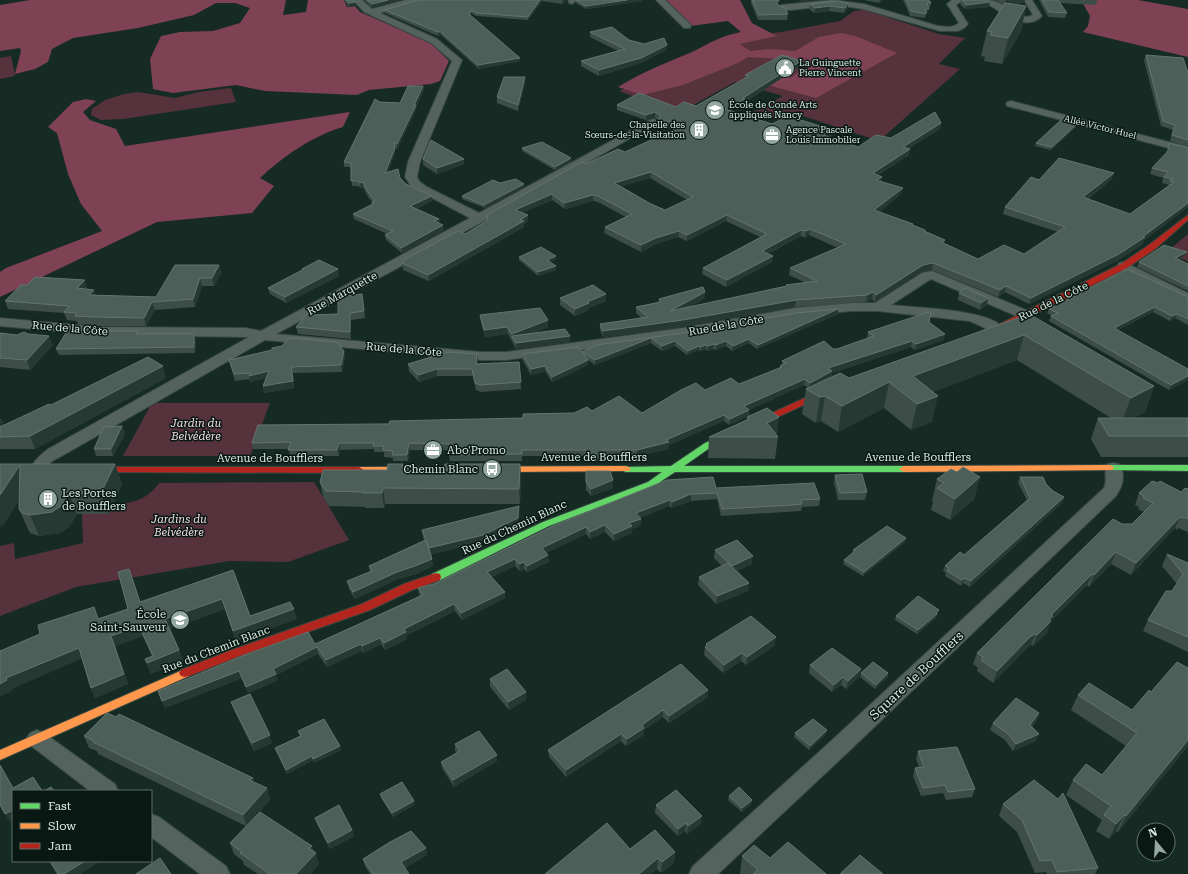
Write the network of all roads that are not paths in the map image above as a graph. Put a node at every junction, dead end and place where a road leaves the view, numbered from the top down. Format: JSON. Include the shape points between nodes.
{"nodes":[{"id":1,"x":357,"y":0,"type":"edge"},
{"id":2,"x":415,"y":0,"type":"edge"},
{"id":3,"x":660,"y":0,"type":"edge"},
{"id":4,"x":959,"y":0,"type":"edge"},
{"id":5,"x":985,"y":0,"type":"edge"},
{"id":6,"x":1028,"y":0,"type":"edge"},
{"id":7,"x":837,"y":1,"type":"edge"},
{"id":8,"x":781,"y":8,"type":"edge"},
{"id":9,"x":372,"y":12,"type":"junction"},
{"id":10,"x":687,"y":26,"type":"dead end"},
{"id":11,"x":1011,"y":104,"type":"dead end"},
{"id":12,"x":654,"y":122,"type":"edge"},
{"id":13,"x":1188,"y":150,"type":"edge"},
{"id":14,"x":1188,"y":217,"type":"edge"},
{"id":15,"x":480,"y":218,"type":"junction"},
{"id":16,"x":1124,"y":266,"type":"junction"},
{"id":17,"x":1188,"y":298,"type":"edge"},
{"id":18,"x":878,"y":307,"type":"junction"},
{"id":19,"x":1026,"y":315,"type":"junction"},
{"id":20,"x":0,"y":322,"type":"edge"},
{"id":21,"x":996,"y":328,"type":"junction"},
{"id":22,"x":262,"y":336,"type":"junction"},
{"id":23,"x":977,"y":336,"type":"edge"},
{"id":24,"x":840,"y":385,"type":"edge"},
{"id":25,"x":1112,"y":468,"type":"junction"},
{"id":26,"x":1188,"y":468,"type":"edge"},
{"id":27,"x":671,"y":469,"type":"junction"},
{"id":28,"x":39,"y":470,"type":"edge"},
{"id":29,"x":79,"y":470,"type":"edge"},
{"id":30,"x":37,"y":739,"type":"junction"},
{"id":31,"x":0,"y":755,"type":"edge"},
{"id":32,"x":106,"y":790,"type":"edge"},
{"id":33,"x":152,"y":825,"type":"edge"},
{"id":34,"x":218,"y":874,"type":"edge"},
{"id":35,"x":702,"y":874,"type":"edge"}],
"edges":[{"from":1,"to":9,"type":"street"},
{"from":2,"to":9,"type":"street"},
{"from":3,"to":10,"type":"street"},
{"from":4,"to":7,"type":"street","via":[[951,4],[964,24],[960,28],[949,30]]},
{"from":5,"to":6,"type":"street","via":[[1011,16],[1035,18],[1038,16],[1037,12]]},
{"from":7,"to":8,"type":"street"},
{"from":9,"to":15,"type":"street","via":[[434,41],[457,60],[414,162],[411,177],[415,184],[423,189]]},
{"from":11,"to":13,"type":"street","name":"Allée Victor Huel"},
{"from":12,"to":15,"type":"street","name":"Rue Marquette"},
{"from":14,"to":16,"type":"street","name":"Rue de la Côte"},
{"from":15,"to":22,"type":"street","name":"Rue Marquette"},
{"from":16,"to":17,"type":"street"},
{"from":16,"to":19,"type":"street","name":"Rue de la Côte"},
{"from":18,"to":19,"type":"street","name":"Rue de la Côte","via":[[932,275]]},
{"from":18,"to":21,"type":"street","name":"Rue de la Côte","via":[[969,317],[982,320]]},
{"from":18,"to":22,"type":"street","name":"Rue de la Côte","via":[[812,310],[682,332],[507,356],[480,356]]},
{"from":19,"to":21,"type":"street","name":"Rue de la Côte"},
{"from":20,"to":22,"type":"street","name":"Rue de la Côte","via":[[100,331],[244,332]]},
{"from":21,"to":23,"type":"street"},
{"from":22,"to":28,"type":"street","name":"Rue Marquette","via":[[54,453],[45,459]]},
{"from":24,"to":27,"type":"street","name":"Rue du Chemin Blanc","via":[[708,445]]},
{"from":25,"to":26,"type":"street","name":"Avenue de Boufflers"},
{"from":25,"to":27,"type":"street","name":"Avenue de Boufflers"},
{"from":25,"to":35,"type":"street","name":"Square de Boufflers","via":[[1115,480],[1114,488],[1110,492]]},
{"from":27,"to":29,"type":"street","name":"Avenue de Boufflers"},
{"from":27,"to":30,"type":"street","name":"Rue du Chemin Blanc","via":[[651,484],[546,524],[425,582],[408,587],[366,607],[200,667]]},
{"from":30,"to":31,"type":"street","name":"Rue du Chemin Blanc"},
{"from":30,"to":32,"type":"street"},
{"from":33,"to":34,"type":"street"}]}
